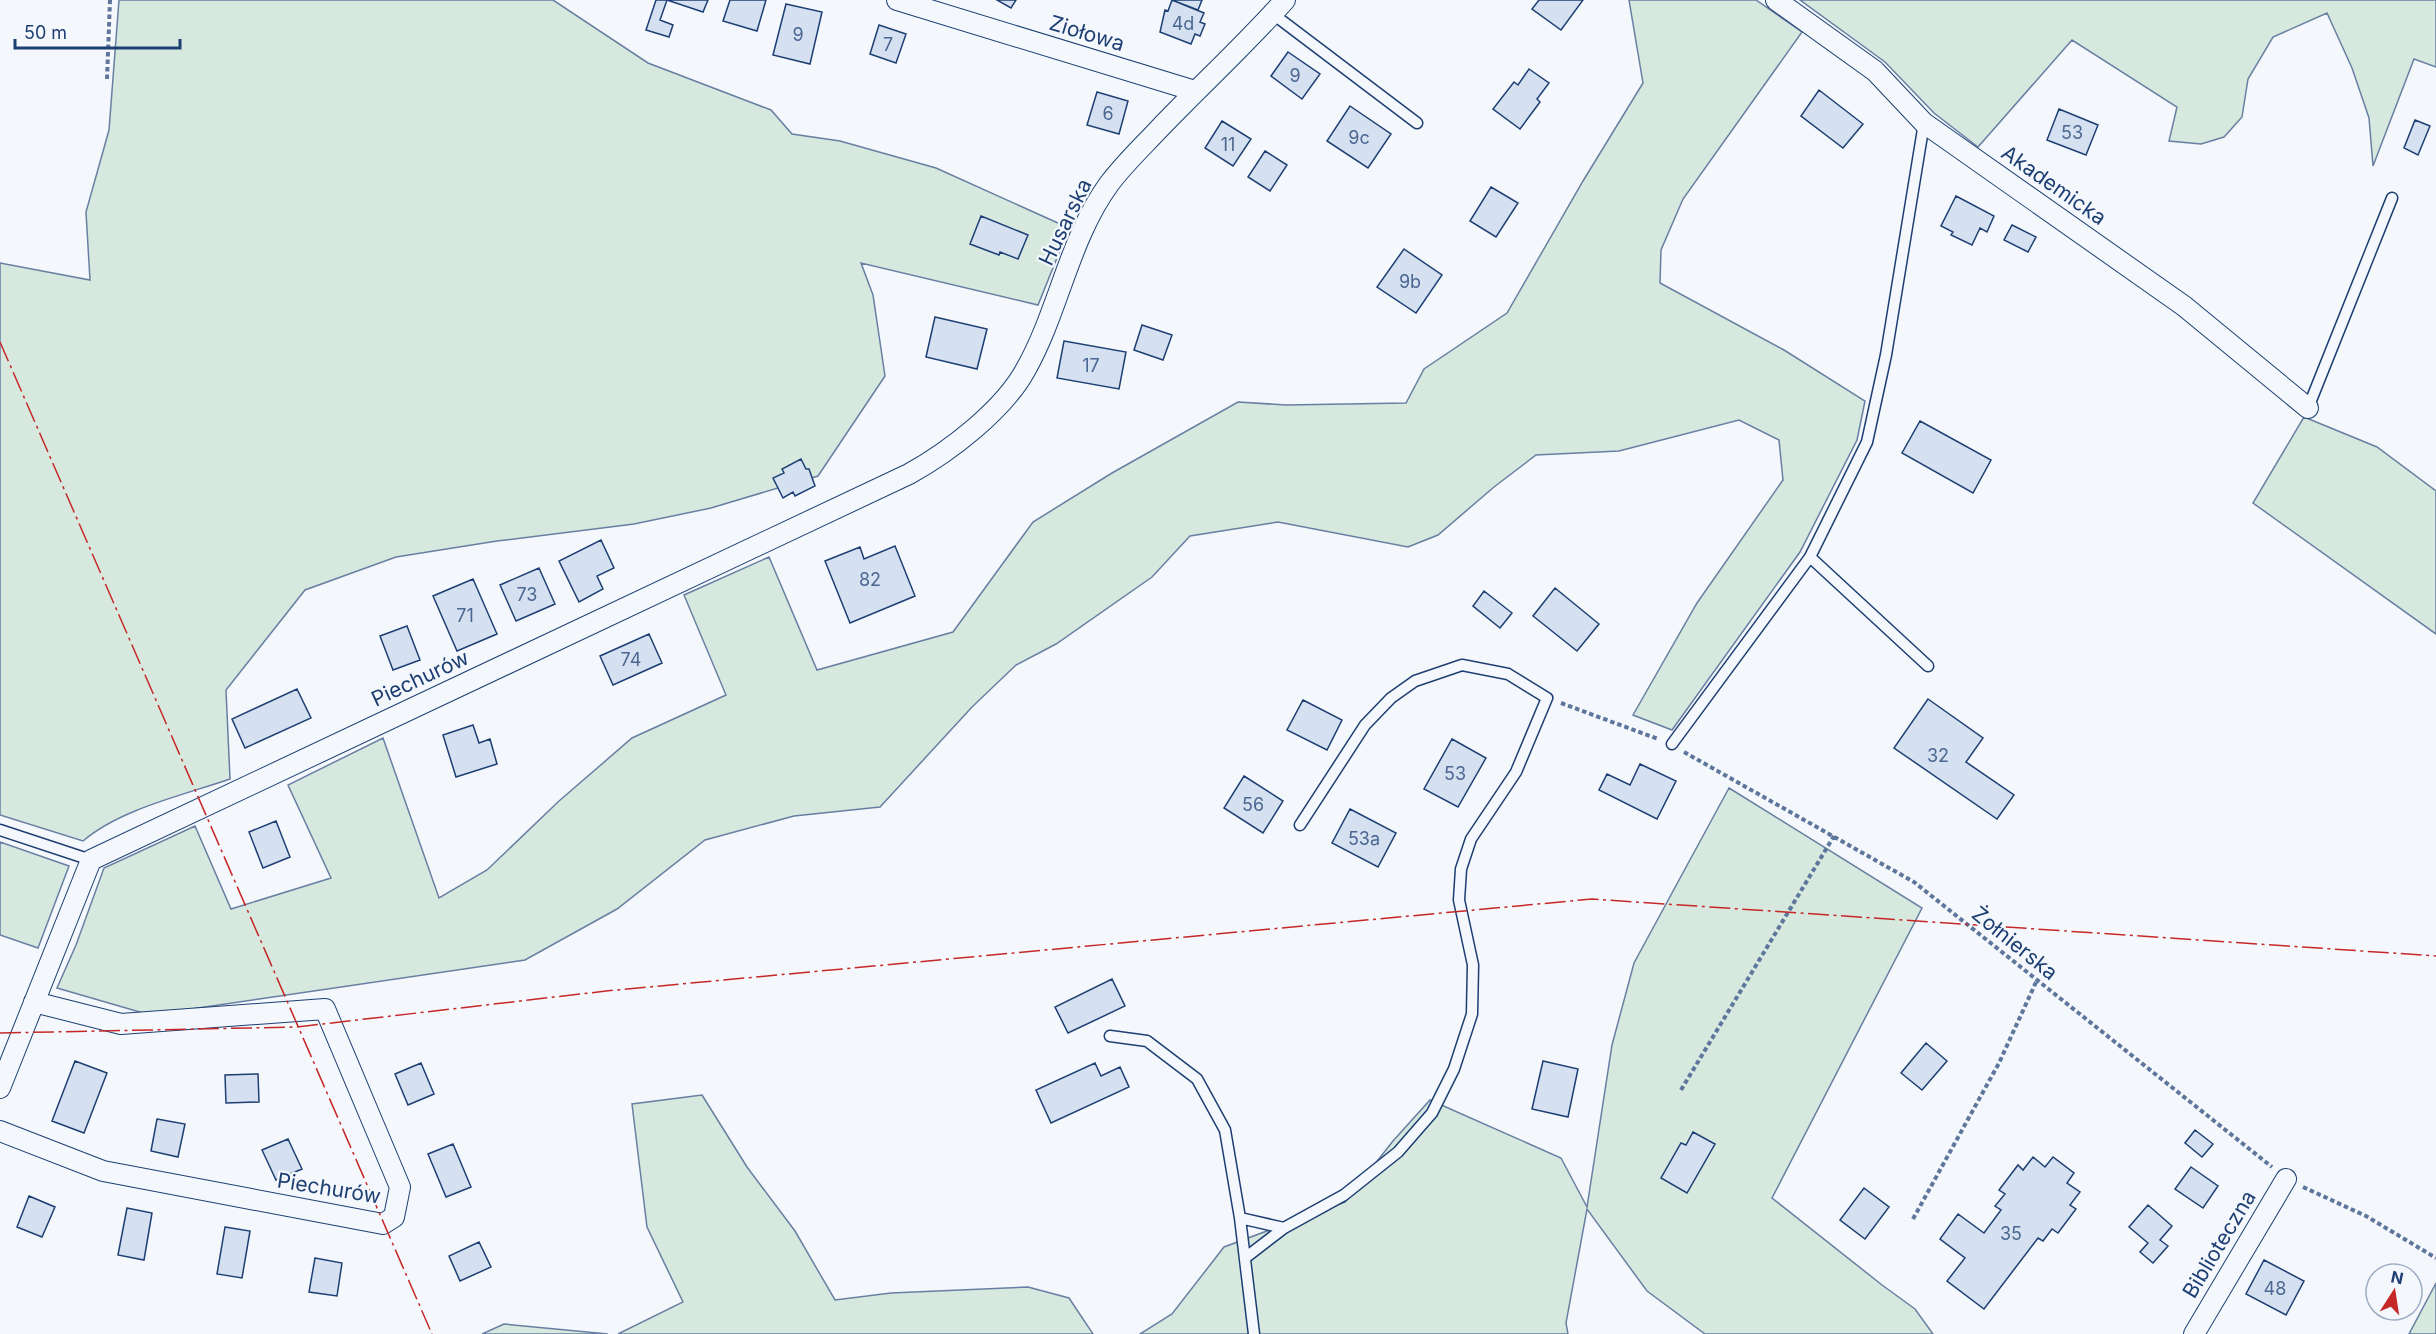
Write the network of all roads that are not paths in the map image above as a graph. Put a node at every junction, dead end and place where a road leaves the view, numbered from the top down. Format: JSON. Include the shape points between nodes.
{"nodes":[{"id":1,"x":897,"y":0,"type":"edge"},
{"id":2,"x":1776,"y":0,"type":"edge"},
{"id":3,"x":1279,"y":7,"type":"edge"},
{"id":4,"x":1195,"y":91,"type":"junction"},
{"id":5,"x":1417,"y":123,"type":"dead end"},
{"id":6,"x":1924,"y":123,"type":"junction"},
{"id":7,"x":2392,"y":198,"type":"dead end"},
{"id":8,"x":2308,"y":408,"type":"joint"},
{"id":9,"x":909,"y":474,"type":"joint"},
{"id":10,"x":1810,"y":557,"type":"junction"},
{"id":11,"x":1928,"y":666,"type":"dead end"},
{"id":12,"x":1671,"y":744,"type":"road end"},
{"id":13,"x":1300,"y":825,"type":"dead end"},
{"id":14,"x":0,"y":830,"type":"edge"},
{"id":15,"x":91,"y":860,"type":"junction"},
{"id":16,"x":34,"y":1002,"type":"junction"},
{"id":17,"x":1110,"y":1036,"type":"dead end"},
{"id":18,"x":0,"y":1088,"type":"edge"},
{"id":19,"x":0,"y":1131,"type":"edge"},
{"id":20,"x":2286,"y":1179,"type":"road end"},
{"id":21,"x":1240,"y":1218,"type":"junction"},
{"id":22,"x":1284,"y":1228,"type":"junction"},
{"id":23,"x":1245,"y":1258,"type":"junction"},
{"id":24,"x":1254,"y":1334,"type":"edge"},
{"id":25,"x":2194,"y":1334,"type":"edge"}],
"edges":[{"from":1,"to":4,"type":"street","name":"Ziołowa"},
{"from":2,"to":6,"type":"street","name":"Akademicka","via":[[1875,70]]},
{"from":3,"to":4,"type":"street","name":"Husarska"},
{"from":3,"to":5,"type":"lane"},
{"from":4,"to":9,"type":"street","name":"Husarska","via":[[1123,167],[1097,201],[1036,351],[1011,392],[959,442]]},
{"from":6,"to":8,"type":"street","name":"Akademicka","via":[[2184,306]]},
{"from":6,"to":10,"type":"lane","via":[[1886,355],[1867,442]]},
{"from":7,"to":8,"type":"lane"},
{"from":9,"to":15,"type":"street","name":"Piechurów"},
{"from":10,"to":11,"type":"lane"},
{"from":10,"to":12,"type":"lane"},
{"from":13,"to":22,"type":"lane","via":[[1365,725],[1391,698],[1415,681],[1462,665],[1508,674],[1547,698],[1516,772],[1471,839],[1461,869],[1460,900],[1473,965],[1472,1014],[1454,1069],[1432,1113],[1398,1152],[1344,1195]]},
{"from":14,"to":15,"type":"lane"},
{"from":15,"to":16,"type":"street"},
{"from":16,"to":18,"type":"street"},
{"from":16,"to":19,"type":"street","name":"Piechurów","via":[[121,1024],[324,1009],[400,1187],[394,1217],[383,1224],[103,1172]]},
{"from":17,"to":21,"type":"lane","via":[[1148,1041],[1197,1079],[1225,1130]]},
{"from":20,"to":25,"type":"street","name":"Biblioteczna"},
{"from":21,"to":22,"type":"lane"},
{"from":21,"to":23,"type":"lane"},
{"from":22,"to":23,"type":"lane"},
{"from":23,"to":24,"type":"lane"}]}
